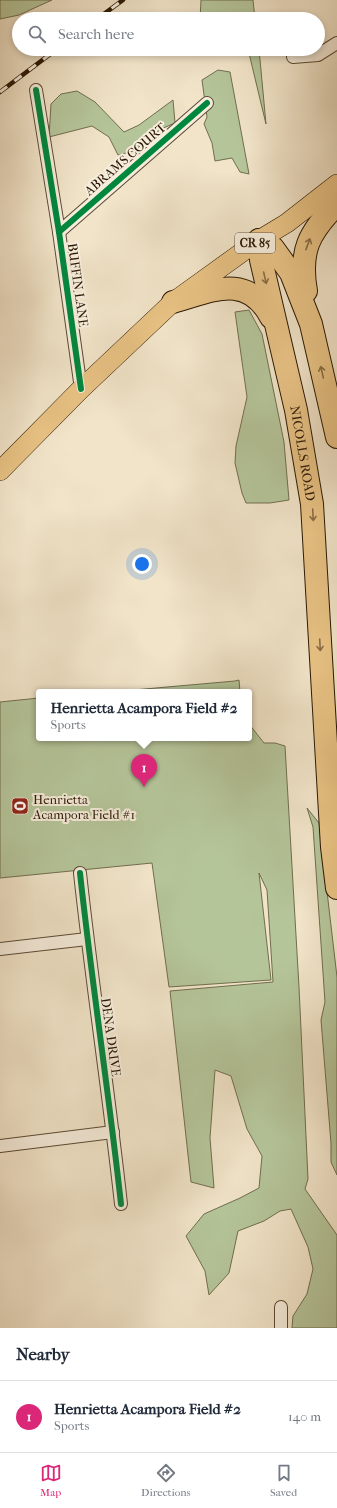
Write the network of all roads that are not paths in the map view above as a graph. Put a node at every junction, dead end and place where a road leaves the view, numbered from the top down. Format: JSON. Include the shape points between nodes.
{"nodes":[{"id":1,"x":337,"y":43,"type":"edge"},
{"id":2,"x":325,"y":51,"type":"edge"},
{"id":3,"x":306,"y":56,"type":"edge"},
{"id":4,"x":293,"y":57,"type":"dead end"},
{"id":5,"x":36,"y":90,"type":"dead end"},
{"id":6,"x":207,"y":103,"type":"dead end"},
{"id":7,"x":337,"y":184,"type":"edge"},
{"id":8,"x":337,"y":204,"type":"edge"},
{"id":9,"x":59,"y":232,"type":"junction"},
{"id":10,"x":259,"y":240,"type":"junction"},
{"id":11,"x":173,"y":302,"type":"junction"},
{"id":12,"x":311,"y":324,"type":"junction"},
{"id":13,"x":276,"y":327,"type":"junction"},
{"id":14,"x":81,"y":389,"type":"junction"},
{"id":15,"x":337,"y":437,"type":"edge"},
{"id":16,"x":0,"y":471,"type":"edge"},
{"id":17,"x":80,"y":873,"type":"dead end"},
{"id":18,"x":337,"y":888,"type":"edge"},
{"id":19,"x":87,"y":939,"type":"junction"},
{"id":20,"x":0,"y":949,"type":"edge"},
{"id":21,"x":113,"y":1132,"type":"junction"},
{"id":22,"x":0,"y":1146,"type":"edge"},
{"id":23,"x":121,"y":1204,"type":"dead end"},
{"id":24,"x":280,"y":1307,"type":"dead end"},
{"id":25,"x":281,"y":1328,"type":"edge"}],
"edges":[{"from":1,"to":2,"type":"street"},
{"from":3,"to":4,"type":"street"},
{"from":5,"to":9,"type":"street","name":"BUFFIN LANE"},
{"from":6,"to":9,"type":"street","name":"ABRAMS COURT"},
{"from":7,"to":10,"type":"main road","number":"CR 85"},
{"from":12,"to":8,"type":"highway","one_way":true,"via":[[303,278],[306,246],[314,230]]},
{"from":9,"to":14,"type":"street","name":"BUFFIN LANE"},
{"from":10,"to":11,"type":"main road","number":"CR 85"},
{"from":10,"to":12,"type":"highway","via":[[273,248],[291,272]]},
{"from":10,"to":13,"type":"highway","name":"NICOLLS ROAD","one_way":true},
{"from":11,"to":13,"type":"highway","via":[[215,290],[241,288],[265,305]]},
{"from":11,"to":14,"type":"main road","number":"CR 85"},
{"from":15,"to":12,"type":"highway","one_way":true},
{"from":13,"to":18,"type":"highway","name":"NICOLLS ROAD","one_way":true,"via":[[296,410],[312,504],[332,847]]},
{"from":14,"to":16,"type":"main road","number":"CR 85"},
{"from":17,"to":19,"type":"street","name":"DENA DRIVE"},
{"from":19,"to":20,"type":"street"},
{"from":19,"to":21,"type":"street","name":"DENA DRIVE"},
{"from":21,"to":22,"type":"street"},
{"from":21,"to":23,"type":"street","name":"DENA DRIVE"},
{"from":24,"to":25,"type":"street"}]}
